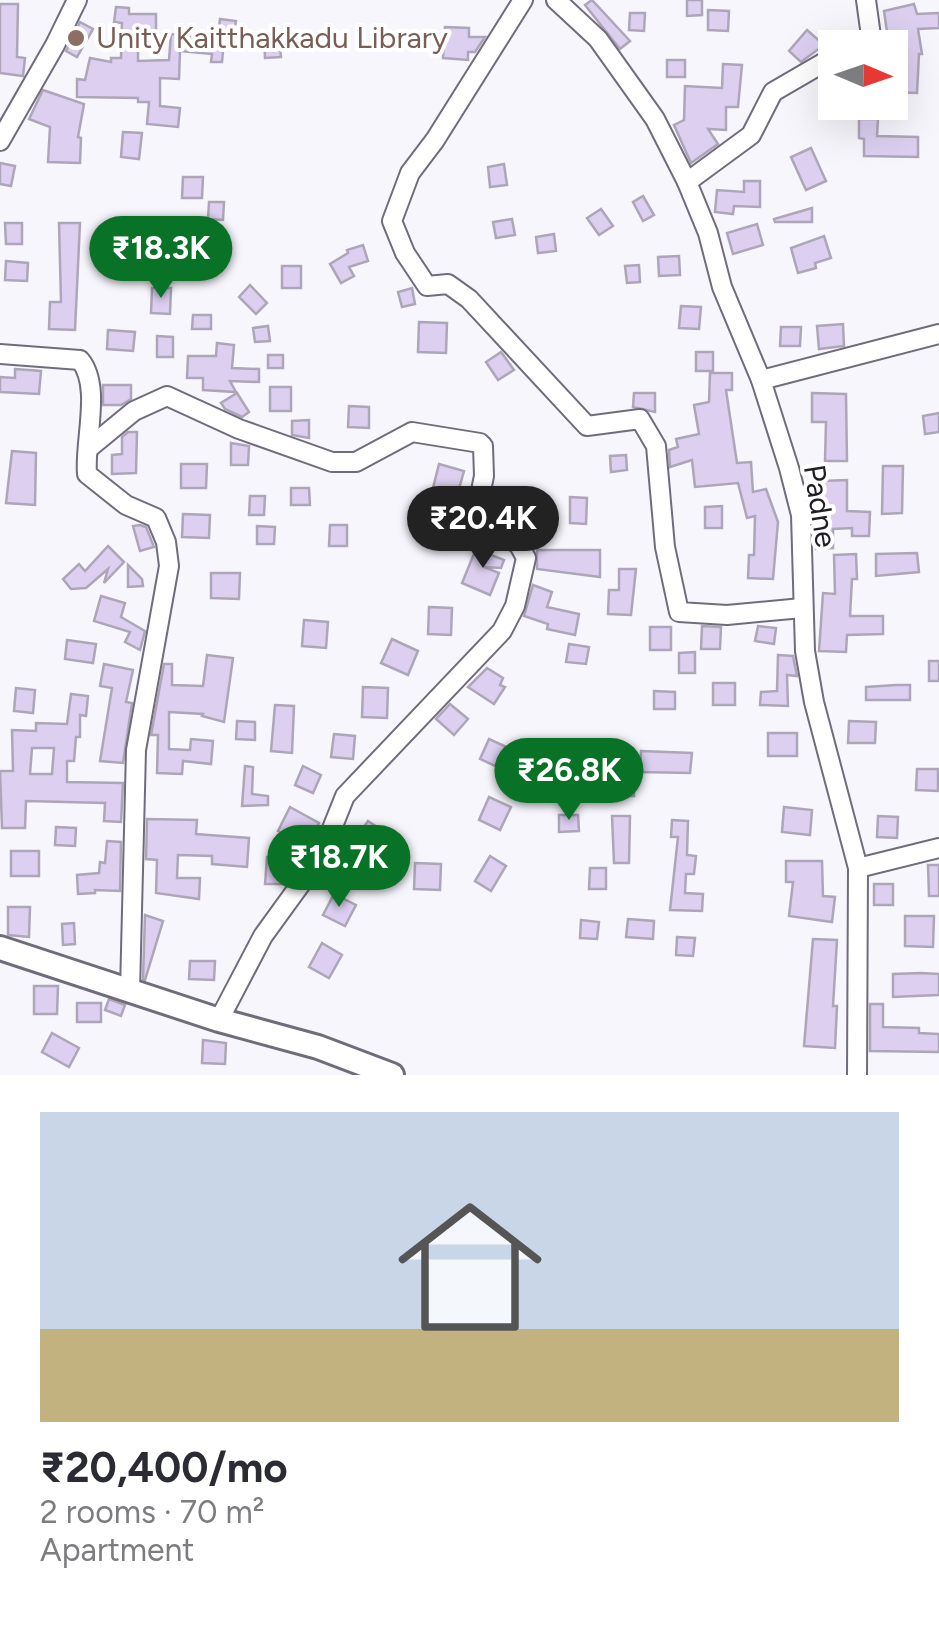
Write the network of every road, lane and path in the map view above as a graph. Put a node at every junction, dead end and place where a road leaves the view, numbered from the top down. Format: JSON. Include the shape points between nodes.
{"nodes":[{"id":1,"x":77,"y":0,"type":"edge"},
{"id":2,"x":523,"y":0,"type":"edge"},
{"id":3,"x":556,"y":0,"type":"edge"},
{"id":4,"x":866,"y":0,"type":"edge"},
{"id":5,"x":870,"y":30,"type":"edge"},
{"id":6,"x":818,"y":66,"type":"edge"},
{"id":7,"x":0,"y":141,"type":"edge"},
{"id":8,"x":687,"y":182,"type":"junction"},
{"id":9,"x":939,"y":334,"type":"edge"},
{"id":10,"x":0,"y":354,"type":"edge"},
{"id":11,"x":760,"y":380,"type":"junction"},
{"id":12,"x":89,"y":448,"type":"junction"},
{"id":13,"x":802,"y":608,"type":"junction"},
{"id":14,"x":939,"y":848,"type":"edge"},
{"id":15,"x":858,"y":868,"type":"junction"},
{"id":16,"x":0,"y":948,"type":"edge"},
{"id":17,"x":130,"y":991,"type":"junction"},
{"id":18,"x":219,"y":1020,"type":"junction"},
{"id":19,"x":392,"y":1075,"type":"edge"},
{"id":20,"x":857,"y":1075,"type":"edge"}],
"edges":[{"from":1,"to":7,"type":"street"},
{"from":2,"to":13,"type":"street","via":[[410,174],[392,222],[405,253],[427,286],[448,284],[468,300],[587,426],[640,418],[656,446],[661,516],[680,612]]},
{"from":3,"to":8,"type":"street","name":"Padne","via":[[598,39],[656,119]]},
{"from":4,"to":5,"type":"street"},
{"from":6,"to":8,"type":"street","via":[[773,92],[751,135]]},
{"from":8,"to":11,"type":"street","name":"Padne"},
{"from":9,"to":11,"type":"street"},
{"from":10,"to":12,"type":"street","via":[[80,360],[90,382]]},
{"from":11,"to":13,"type":"street","name":"Padne","via":[[801,515]]},
{"from":12,"to":17,"type":"street","via":[[87,474],[126,506],[156,518],[169,566],[136,750]]},
{"from":12,"to":18,"type":"street","via":[[167,396],[332,462],[356,462],[412,432],[480,443],[484,476],[478,505],[526,558],[502,630],[345,796],[321,856],[262,936]]},
{"from":13,"to":15,"type":"street","name":"Padne","via":[[814,702]]},
{"from":14,"to":15,"type":"street"},
{"from":15,"to":20,"type":"street","name":"Padne"},
{"from":16,"to":17,"type":"main road"},
{"from":17,"to":18,"type":"main road"},
{"from":18,"to":19,"type":"main road"}]}
